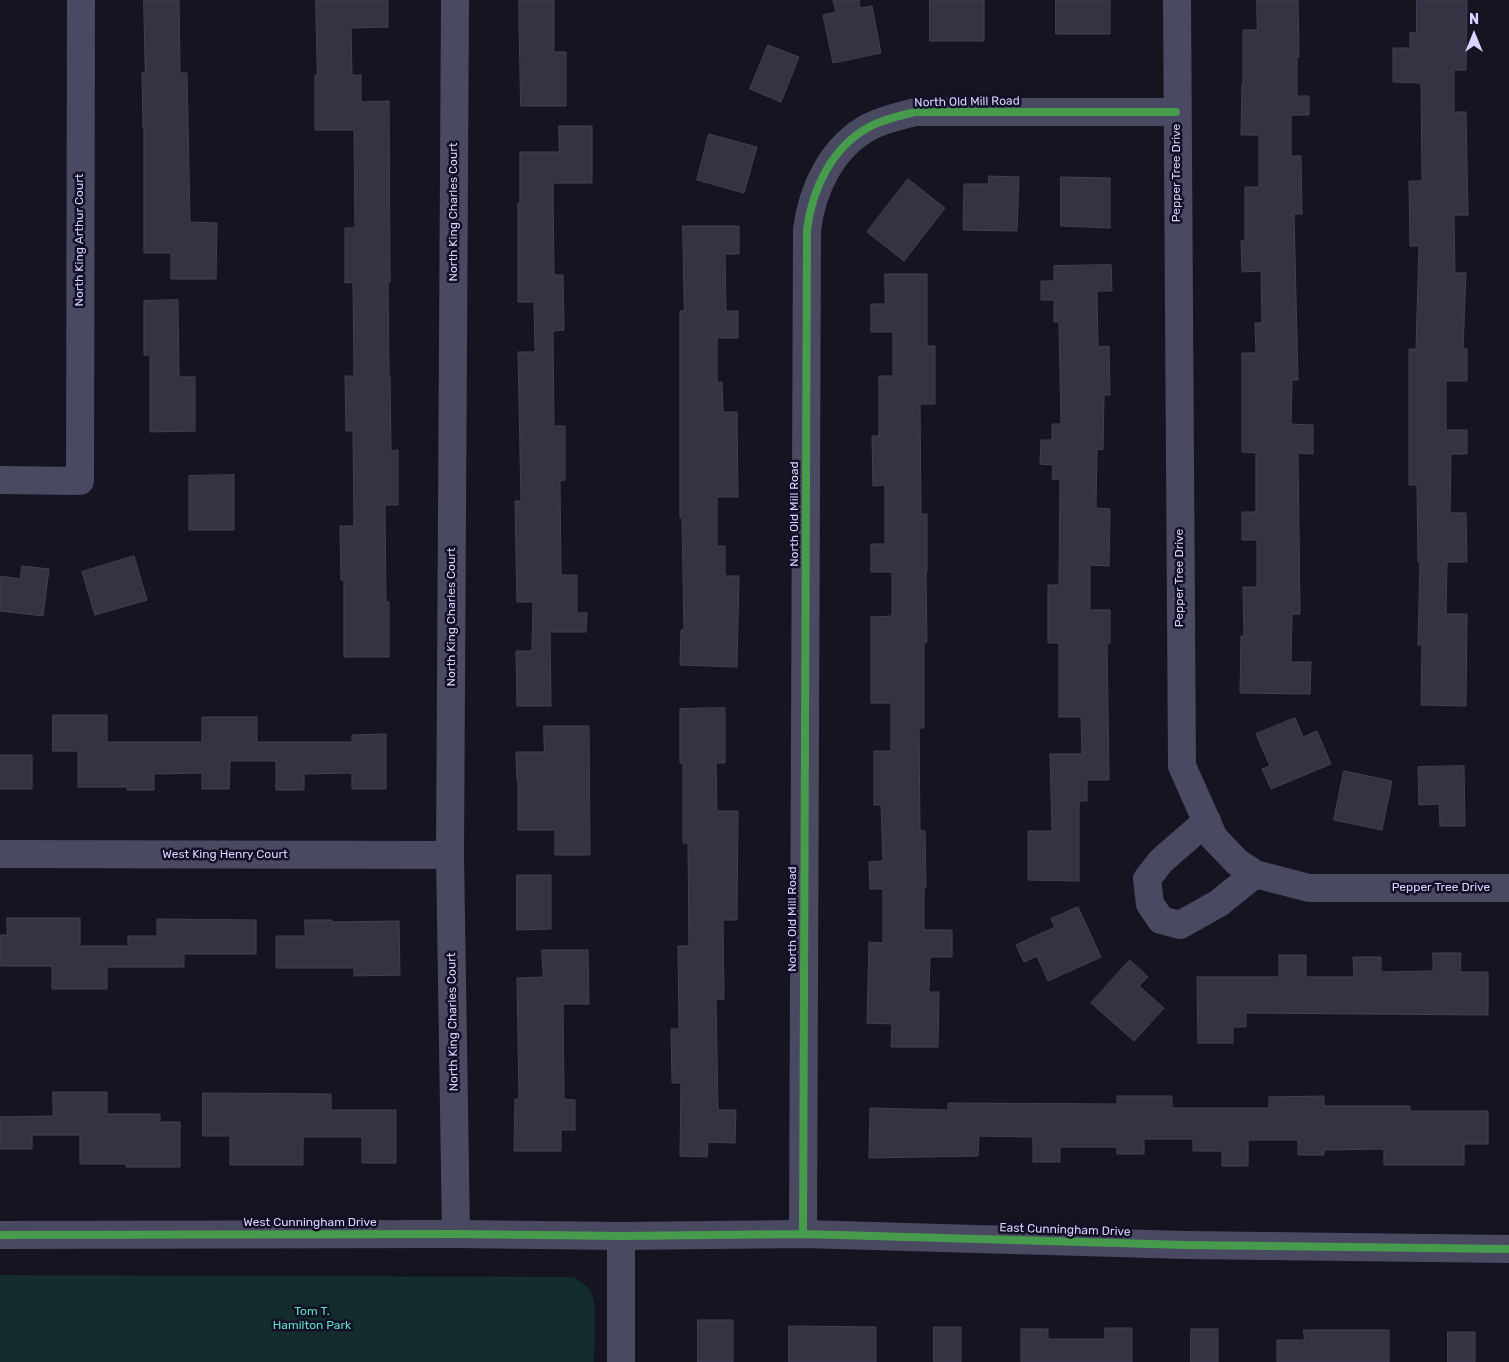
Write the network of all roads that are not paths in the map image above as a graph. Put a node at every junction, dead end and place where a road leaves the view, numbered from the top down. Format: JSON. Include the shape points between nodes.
{"nodes":[{"id":1,"x":81,"y":0,"type":"edge"},
{"id":2,"x":455,"y":0,"type":"edge"},
{"id":3,"x":1177,"y":0,"type":"edge"},
{"id":4,"x":1176,"y":112,"type":"junction"},
{"id":5,"x":0,"y":480,"type":"edge"},
{"id":6,"x":1207,"y":821,"type":"junction"},
{"id":7,"x":0,"y":854,"type":"edge"},
{"id":8,"x":450,"y":855,"type":"junction"},
{"id":9,"x":1255,"y":874,"type":"junction"},
{"id":10,"x":1509,"y":888,"type":"edge"},
{"id":11,"x":456,"y":1234,"type":"junction"},
{"id":12,"x":803,"y":1234,"type":"junction"},
{"id":13,"x":0,"y":1235,"type":"edge"},
{"id":14,"x":621,"y":1236,"type":"junction"},
{"id":15,"x":1509,"y":1249,"type":"edge"},
{"id":16,"x":621,"y":1362,"type":"edge"}],
"edges":[{"from":1,"to":5,"type":"street","name":"North King Arthur Court","via":[[80,481]]},
{"from":2,"to":8,"type":"street","name":"North King Charles Court"},
{"from":3,"to":4,"type":"street","name":"Pepper Tree Drive"},
{"from":4,"to":6,"type":"street","name":"Pepper Tree Drive","via":[[1182,766]]},
{"from":4,"to":12,"type":"street","name":"North Old Mill Road","via":[[915,112],[871,126],[850,140],[816,187],[806,230]]},
{"from":6,"to":9,"type":"street","name":"Pepper Tree Drive","via":[[1214,838],[1237,862]]},
{"from":6,"to":9,"type":"street","via":[[1161,861],[1147,879],[1150,904],[1161,920],[1180,925],[1219,903]]},
{"from":7,"to":8,"type":"street","name":"West King Henry Court"},
{"from":8,"to":11,"type":"street","name":"North King Charles Court"},
{"from":9,"to":10,"type":"street","name":"Pepper Tree Drive","via":[[1309,888]]},
{"from":11,"to":13,"type":"street","name":"West Cunningham Drive"},
{"from":11,"to":14,"type":"street","name":"West Cunningham Drive"},
{"from":12,"to":14,"type":"street","name":"East Cunningham Drive"},
{"from":12,"to":15,"type":"street","name":"East Cunningham Drive","via":[[1186,1245]]},
{"from":14,"to":16,"type":"street"}]}
